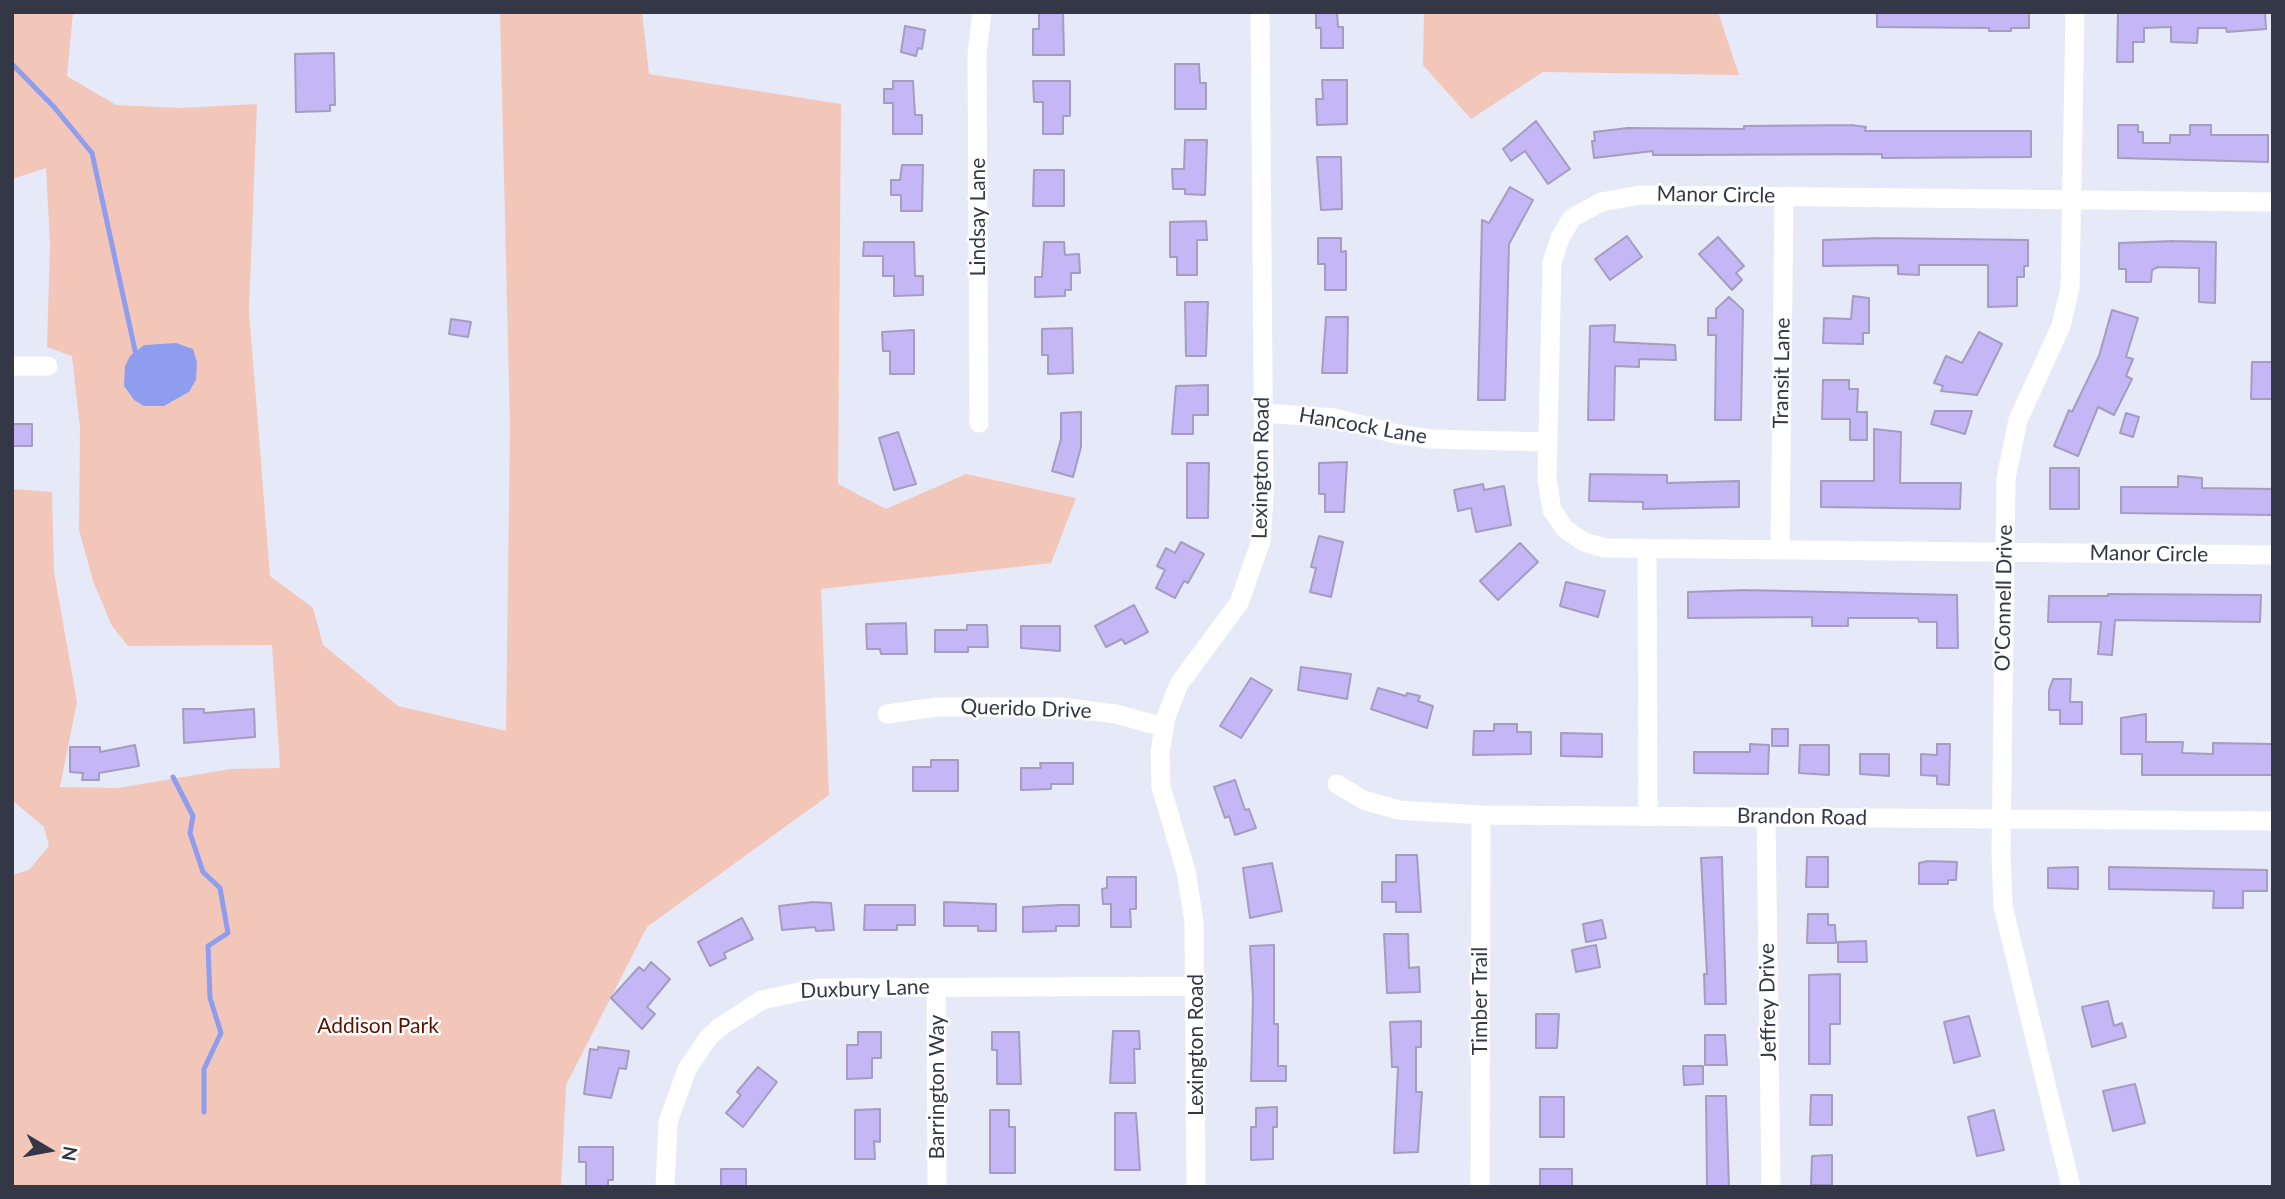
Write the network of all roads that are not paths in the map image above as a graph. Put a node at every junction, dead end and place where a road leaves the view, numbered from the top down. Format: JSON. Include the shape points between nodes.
{"nodes":[{"id":1,"x":982,"y":12,"type":"edge"},
{"id":2,"x":1260,"y":12,"type":"edge"},
{"id":3,"x":2075,"y":12,"type":"edge"},
{"id":4,"x":1784,"y":196,"type":"junction"},
{"id":5,"x":2073,"y":199,"type":"junction"},
{"id":6,"x":2273,"y":202,"type":"edge"},
{"id":7,"x":12,"y":366,"type":"edge"},
{"id":8,"x":48,"y":366,"type":"dead end"},
{"id":9,"x":1263,"y":413,"type":"junction"},
{"id":10,"x":979,"y":423,"type":"dead end"},
{"id":11,"x":1547,"y":442,"type":"junction"},
{"id":12,"x":1647,"y":548,"type":"junction"},
{"id":13,"x":1780,"y":550,"type":"junction"},
{"id":14,"x":2005,"y":552,"type":"junction"},
{"id":15,"x":2273,"y":555,"type":"edge"},
{"id":16,"x":887,"y":714,"type":"dead end"},
{"id":17,"x":1163,"y":727,"type":"junction"},
{"id":18,"x":1337,"y":784,"type":"dead end"},
{"id":19,"x":1648,"y":814,"type":"junction"},
{"id":20,"x":1481,"y":815,"type":"junction"},
{"id":21,"x":1766,"y":817,"type":"junction"},
{"id":22,"x":2001,"y":819,"type":"junction"},
{"id":23,"x":2273,"y":821,"type":"edge"},
{"id":24,"x":1195,"y":986,"type":"junction"},
{"id":25,"x":936,"y":987,"type":"junction"},
{"id":26,"x":665,"y":1187,"type":"edge"},
{"id":27,"x":937,"y":1187,"type":"edge"},
{"id":28,"x":1196,"y":1187,"type":"edge"},
{"id":29,"x":1480,"y":1187,"type":"edge"},
{"id":30,"x":1771,"y":1187,"type":"edge"},
{"id":31,"x":2071,"y":1187,"type":"edge"}],
"edges":[{"from":1,"to":10,"type":"street","name":"Lindsay Lane","via":[[977,54]]},
{"from":2,"to":9,"type":"street","name":"Lexington Road"},
{"from":3,"to":5,"type":"street","name":"O'Connell Drive"},
{"from":4,"to":5,"type":"street","name":"Manor Circle"},
{"from":4,"to":11,"type":"street","name":"Manor Circle","via":[[1627,195],[1601,202],[1573,218],[1555,249],[1549,276]]},
{"from":4,"to":13,"type":"street","name":"Transit Lane"},
{"from":5,"to":6,"type":"street","name":"Manor Circle"},
{"from":5,"to":14,"type":"street","name":"O'Connell Drive","via":[[2073,271],[2067,305],[2022,410],[2009,458]]},
{"from":7,"to":8,"type":"street"},
{"from":9,"to":11,"type":"street","name":"Hancock Lane","via":[[1335,418],[1430,439]]},
{"from":9,"to":17,"type":"street","name":"Lexington Road","via":[[1264,518],[1256,562],[1228,622],[1179,684]]},
{"from":11,"to":12,"type":"street","name":"Manor Circle","via":[[1549,500],[1565,530],[1594,545]]},
{"from":12,"to":13,"type":"street","name":"Manor Circle"},
{"from":12,"to":19,"type":"street"},
{"from":13,"to":14,"type":"street","name":"Manor Circle"},
{"from":14,"to":15,"type":"street","name":"Manor Circle"},
{"from":14,"to":22,"type":"street","name":"O'Connell Drive"},
{"from":16,"to":17,"type":"street","name":"Querido Drive","via":[[936,707],[1061,707],[1116,714]]},
{"from":17,"to":24,"type":"street","name":"Lexington Road","via":[[1161,787],[1191,896]]},
{"from":18,"to":20,"type":"street","name":"Brandon Road","via":[[1363,800],[1399,810]]},
{"from":19,"to":20,"type":"street","name":"Brandon Road"},
{"from":19,"to":21,"type":"street","name":"Brandon Road"},
{"from":20,"to":29,"type":"street","name":"Timber Trail"},
{"from":21,"to":22,"type":"street","name":"Brandon Road"},
{"from":21,"to":30,"type":"street","name":"Jeffrey Drive"},
{"from":22,"to":23,"type":"street","name":"Brandon Road"},
{"from":22,"to":31,"type":"street","name":"O'Connell Drive","via":[[2003,906]]},
{"from":24,"to":25,"type":"street","name":"Duxbury Lane"},
{"from":24,"to":28,"type":"street","name":"Lexington Road"},
{"from":25,"to":26,"type":"street","name":"Duxbury Lane","via":[[799,990],[762,1000],[733,1016],[708,1038],[678,1086],[668,1122]]},
{"from":25,"to":27,"type":"street","name":"Barrington Way"}]}
